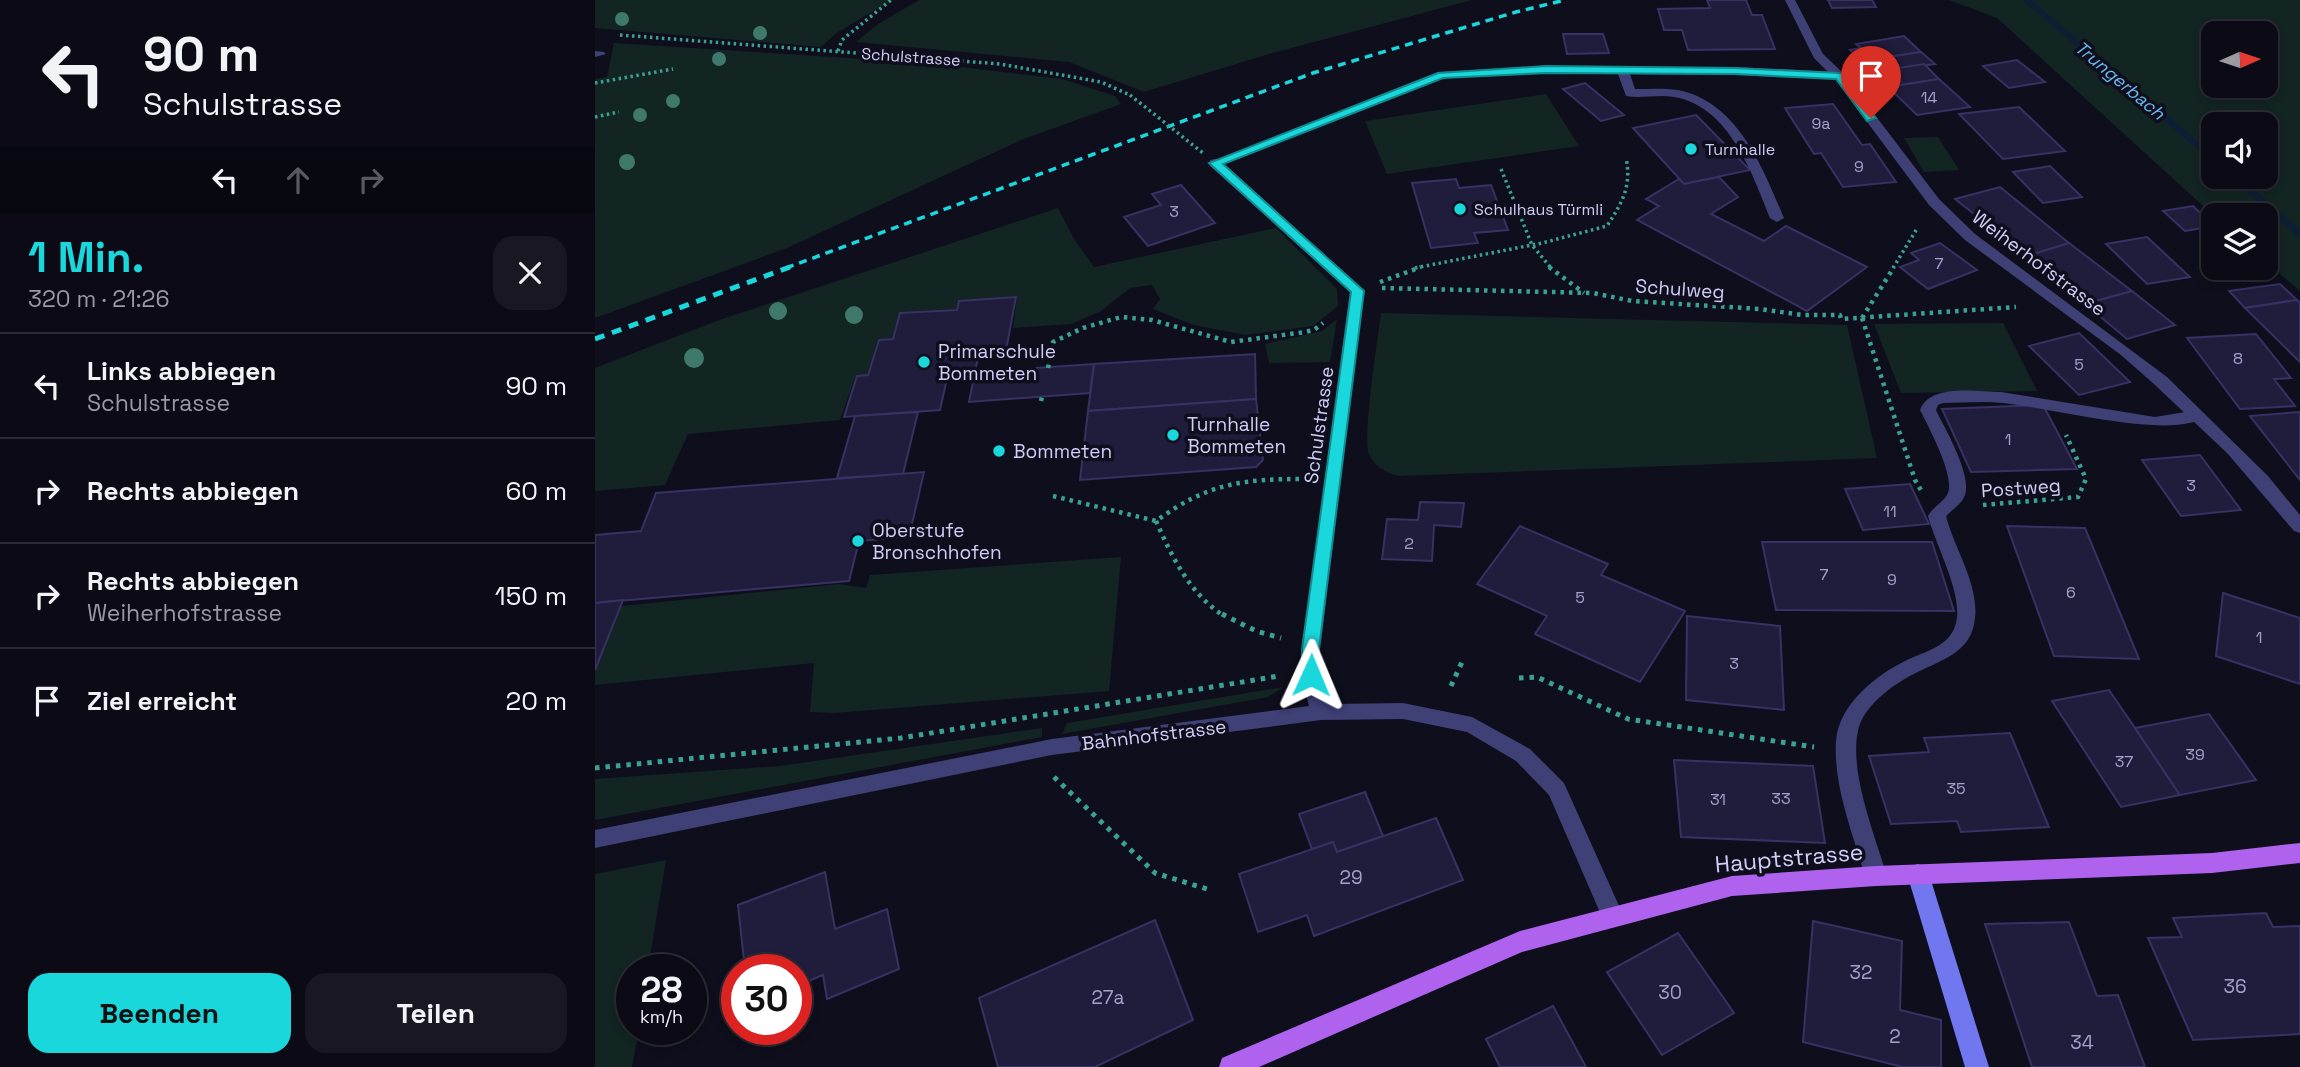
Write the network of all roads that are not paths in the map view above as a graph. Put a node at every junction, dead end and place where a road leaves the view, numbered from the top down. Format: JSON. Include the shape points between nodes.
{"nodes":[{"id":1,"x":1790,"y":0,"type":"edge"},
{"id":2,"x":1623,"y":70,"type":"junction"},
{"id":3,"x":1839,"y":76,"type":"junction"},
{"id":4,"x":1777,"y":218,"type":"dead end"},
{"id":5,"x":2197,"y":415,"type":"junction"},
{"id":6,"x":2300,"y":527,"type":"edge"},
{"id":7,"x":1321,"y":712,"type":"junction"},
{"id":8,"x":595,"y":839,"type":"edge"},
{"id":9,"x":2300,"y":853,"type":"edge"},
{"id":10,"x":1917,"y":874,"type":"junction"},
{"id":11,"x":1876,"y":876,"type":"junction"},
{"id":12,"x":1613,"y":918,"type":"junction"},
{"id":13,"x":1231,"y":1067,"type":"edge"},
{"id":14,"x":1977,"y":1067,"type":"edge"}],
"edges":[{"from":1,"to":3,"type":"street","name":"Weiherhofstrasse","via":[[1818,56]]},
{"from":2,"to":3,"type":"street"},
{"from":2,"to":4,"type":"street","via":[[1630,93],[1677,93],[1717,112],[1755,164]]},
{"from":2,"to":7,"type":"street","name":"Schulstrasse","via":[[1441,75],[1209,158],[1357,291],[1311,649],[1311,675]]},
{"from":3,"to":5,"type":"street","name":"Weiherhofstrasse","via":[[1934,202],[1970,237],[2126,352]]},
{"from":5,"to":6,"type":"street","name":"Weiherhofstrasse","via":[[2262,480]]},
{"from":5,"to":11,"type":"street","via":[[2155,422],[2001,397],[1931,402],[1928,410],[1956,476],[1958,491],[1944,510],[1940,533],[1966,616],[1955,644],[1879,689],[1848,728],[1846,751]]},
{"from":7,"to":8,"type":"street","name":"Bahnhofstrasse","via":[[1052,747]]},
{"from":7,"to":12,"type":"street","name":"Bahnhofstrasse","via":[[1403,711],[1472,724],[1523,755],[1557,789]]},
{"from":9,"to":10,"type":"main road","name":"Hauptstrasse","via":[[2212,863]]},
{"from":10,"to":11,"type":"main road","name":"Hauptstrasse"},
{"from":10,"to":14,"type":"street"},
{"from":11,"to":12,"type":"main road","name":"Hauptstrasse","via":[[1732,886]]},
{"from":12,"to":13,"type":"main road","name":"Hauptstrasse","via":[[1520,942]]}]}
